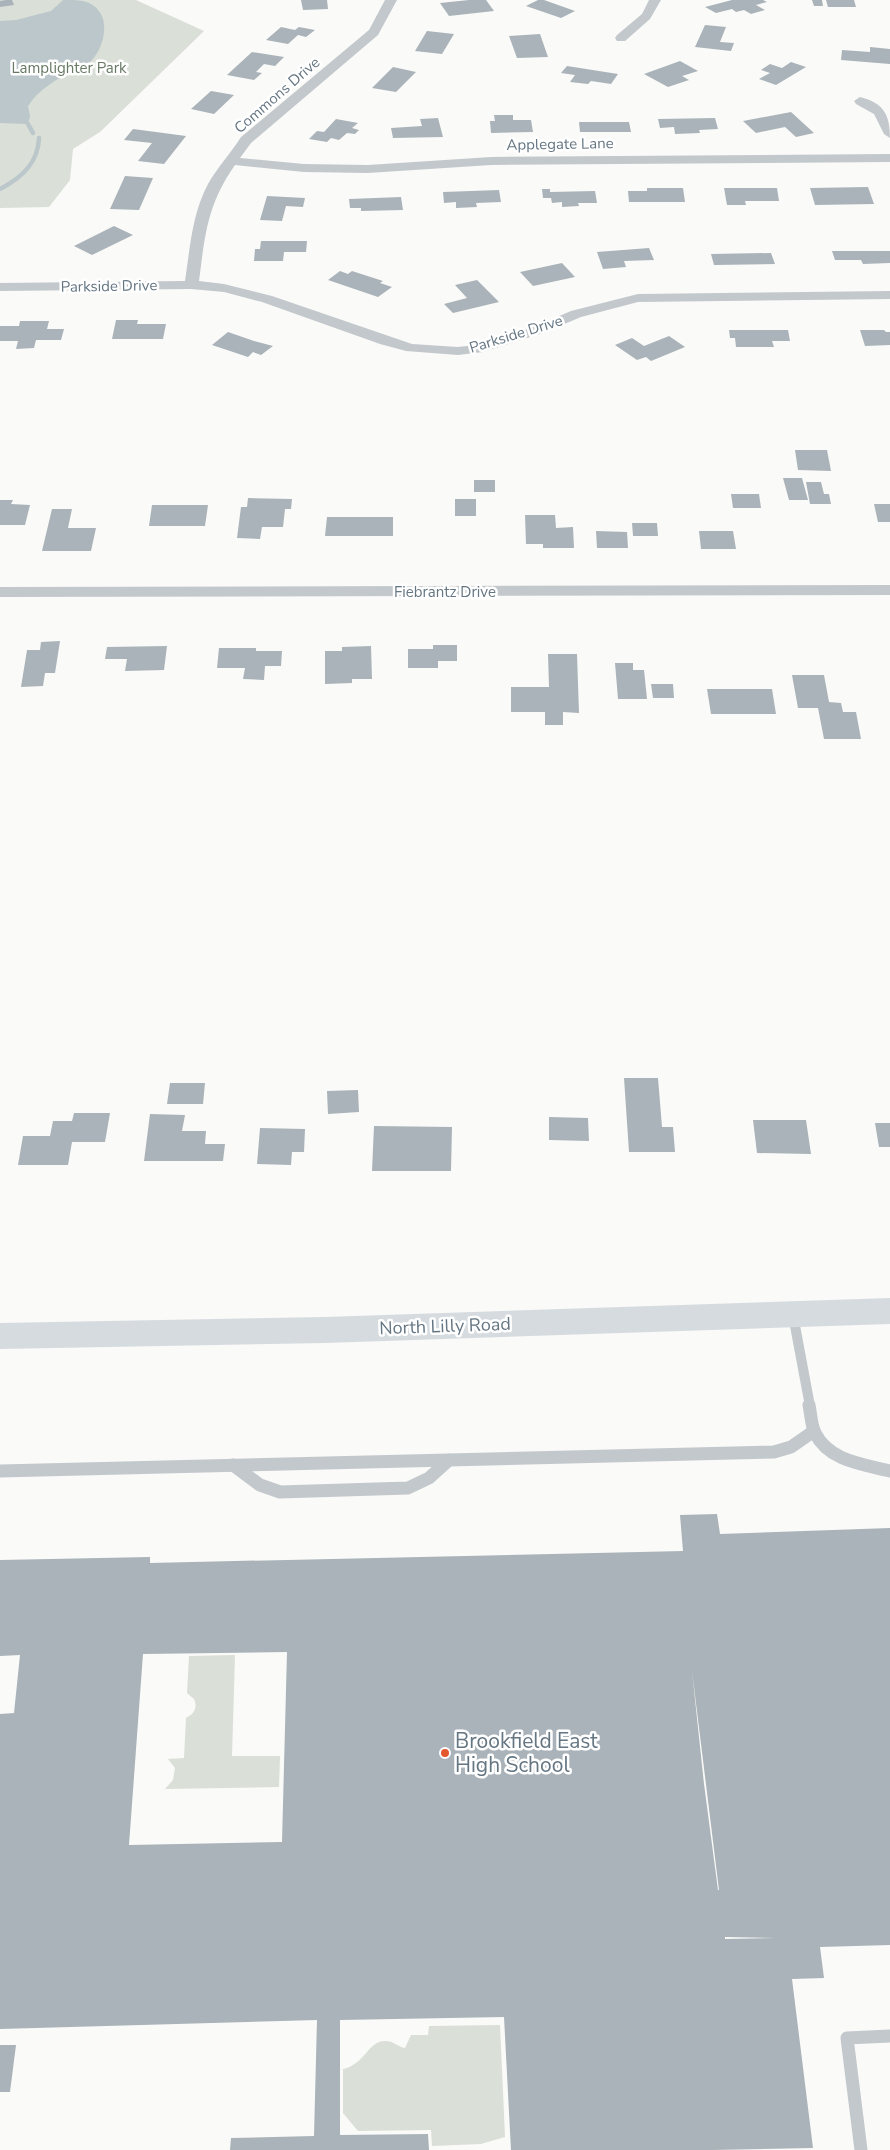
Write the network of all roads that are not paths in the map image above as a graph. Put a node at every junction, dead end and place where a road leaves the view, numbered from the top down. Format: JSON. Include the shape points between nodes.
{"nodes":[{"id":1,"x":391,"y":0,"type":"edge"},
{"id":2,"x":655,"y":0,"type":"edge"},
{"id":3,"x":621,"y":38,"type":"dead end"},
{"id":4,"x":860,"y":101,"type":"dead end"},
{"id":5,"x":890,"y":134,"type":"edge"},
{"id":6,"x":890,"y":158,"type":"edge"},
{"id":7,"x":231,"y":160,"type":"junction"},
{"id":8,"x":191,"y":285,"type":"junction"},
{"id":9,"x":0,"y":287,"type":"edge"},
{"id":10,"x":890,"y":295,"type":"edge"},
{"id":11,"x":890,"y":590,"type":"edge"},
{"id":12,"x":0,"y":592,"type":"edge"},
{"id":13,"x":890,"y":1311,"type":"edge"},
{"id":14,"x":793,"y":1314,"type":"junction"},
{"id":15,"x":0,"y":1336,"type":"edge"},
{"id":16,"x":814,"y":1431,"type":"junction"},
{"id":17,"x":449,"y":1460,"type":"junction"},
{"id":18,"x":234,"y":1465,"type":"junction"},
{"id":19,"x":0,"y":1471,"type":"edge"},
{"id":20,"x":890,"y":1471,"type":"edge"},
{"id":21,"x":890,"y":2036,"type":"edge"},
{"id":22,"x":861,"y":2150,"type":"edge"}],
"edges":[{"from":1,"to":7,"type":"street","name":"Commons Drive","via":[[374,32],[246,140]]},
{"from":2,"to":3,"type":"street","via":[[645,17]]},
{"from":4,"to":5,"type":"street","via":[[879,112]]},
{"from":6,"to":7,"type":"street","name":"Applegate Lane","via":[[491,160],[348,169]]},
{"from":7,"to":8,"type":"street","name":"Commons Drive","via":[[212,190],[201,218]]},
{"from":8,"to":9,"type":"street","name":"Parkside Drive"},
{"from":8,"to":10,"type":"street","name":"Parkside Drive","via":[[240,292],[411,348],[458,351],[478,349],[576,314],[638,298]]},
{"from":11,"to":12,"type":"street","name":"Fiebrantz Drive"},
{"from":13,"to":14,"type":"street","name":"North Lilly Road"},
{"from":14,"to":15,"type":"street","name":"North Lilly Road","via":[[334,1330]]},
{"from":14,"to":16,"type":"lane"},
{"from":16,"to":17,"type":"lane","via":[[791,1447],[774,1452]]},
{"from":16,"to":20,"type":"lane","via":[[825,1448],[846,1460]]},
{"from":17,"to":18,"type":"lane"},
{"from":17,"to":18,"type":"lane","via":[[429,1478],[408,1488],[280,1492],[260,1485]]},
{"from":18,"to":19,"type":"lane"},
{"from":21,"to":22,"type":"lane","via":[[847,2038]]}]}
